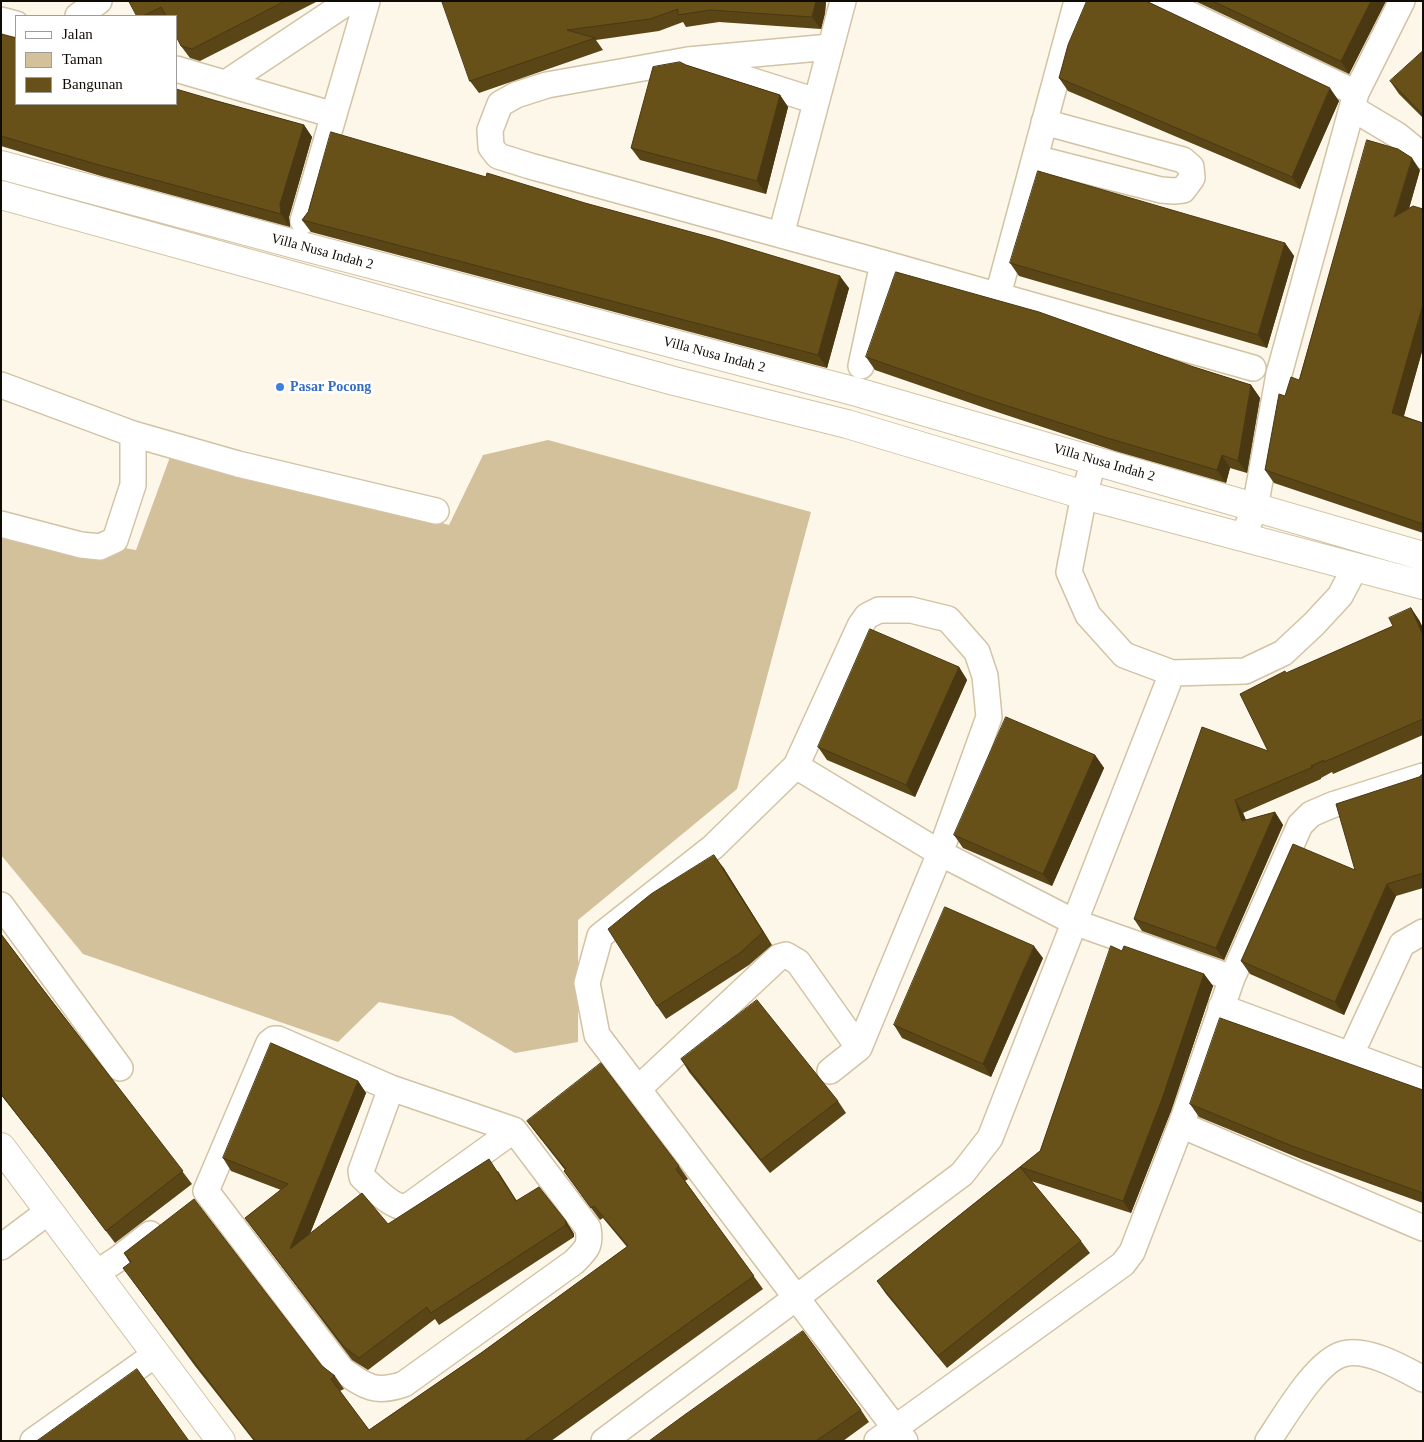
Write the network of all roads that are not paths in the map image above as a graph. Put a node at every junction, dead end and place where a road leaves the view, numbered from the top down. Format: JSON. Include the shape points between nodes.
{"nodes":[{"id":1,"x":99,"y":1,"type":"edge"},
{"id":2,"x":349,"y":1,"type":"edge"},
{"id":3,"x":367,"y":1,"type":"edge"},
{"id":4,"x":842,"y":1,"type":"edge"},
{"id":5,"x":1077,"y":1,"type":"edge"},
{"id":6,"x":1161,"y":1,"type":"edge"},
{"id":7,"x":1402,"y":1,"type":"edge"},
{"id":8,"x":79,"y":15,"type":"edge"},
{"id":9,"x":1,"y":20,"type":"edge"},
{"id":10,"x":15,"y":24,"type":"edge"},
{"id":11,"x":830,"y":47,"type":"junction"},
{"id":12,"x":688,"y":60,"type":"junction"},
{"id":13,"x":178,"y":70,"type":"edge"},
{"id":14,"x":226,"y":82,"type":"junction"},
{"id":15,"x":816,"y":101,"type":"junction"},
{"id":16,"x":1354,"y":101,"type":"junction"},
{"id":17,"x":334,"y":115,"type":"junction"},
{"id":18,"x":1044,"y":122,"type":"junction"},
{"id":19,"x":1423,"y":156,"type":"edge"},
{"id":20,"x":1035,"y":158,"type":"junction"},
{"id":21,"x":1,"y":165,"type":"edge"},
{"id":22,"x":1,"y":195,"type":"edge"},
{"id":23,"x":300,"y":233,"type":"junction"},
{"id":24,"x":780,"y":236,"type":"junction"},
{"id":25,"x":883,"y":263,"type":"junction"},
{"id":26,"x":290,"y":273,"type":"junction"},
{"id":27,"x":998,"y":295,"type":"junction"},
{"id":28,"x":860,"y":366,"type":"dead end"},
{"id":29,"x":1253,"y":368,"type":"dead end"},
{"id":30,"x":1,"y":385,"type":"edge"},
{"id":31,"x":857,"y":392,"type":"junction"},
{"id":32,"x":847,"y":424,"type":"junction"},
{"id":33,"x":133,"y":434,"type":"junction"},
{"id":34,"x":1094,"y":460,"type":"junction"},
{"id":35,"x":1084,"y":495,"type":"junction"},
{"id":36,"x":1255,"y":508,"type":"junction"},
{"id":37,"x":436,"y":511,"type":"dead end"},
{"id":38,"x":1,"y":524,"type":"edge"},
{"id":39,"x":1243,"y":537,"type":"junction"},
{"id":40,"x":1423,"y":556,"type":"edge"},
{"id":41,"x":1356,"y":566,"type":"junction"},
{"id":42,"x":1423,"y":585,"type":"edge"},
{"id":43,"x":1172,"y":673,"type":"junction"},
{"id":44,"x":796,"y":766,"type":"junction"},
{"id":45,"x":1423,"y":776,"type":"edge"},
{"id":46,"x":940,"y":853,"type":"junction"},
{"id":47,"x":1,"y":905,"type":"edge"},
{"id":48,"x":1074,"y":922,"type":"junction"},
{"id":49,"x":1423,"y":932,"type":"edge"},
{"id":50,"x":1232,"y":978,"type":"junction"},
{"id":51,"x":1222,"y":1007,"type":"junction"},
{"id":52,"x":859,"y":1048,"type":"junction"},
{"id":53,"x":1350,"y":1056,"type":"junction"},
{"id":54,"x":120,"y":1068,"type":"dead end"},
{"id":55,"x":830,"y":1071,"type":"dead end"},
{"id":56,"x":1423,"y":1082,"type":"edge"},
{"id":57,"x":392,"y":1088,"type":"junction"},
{"id":58,"x":638,"y":1088,"type":"junction"},
{"id":59,"x":1181,"y":1125,"type":"junction"},
{"id":60,"x":514,"y":1130,"type":"junction"},
{"id":61,"x":1,"y":1147,"type":"edge"},
{"id":62,"x":49,"y":1211,"type":"junction"},
{"id":63,"x":169,"y":1220,"type":"edge"},
{"id":64,"x":1423,"y":1228,"type":"edge"},
{"id":65,"x":1,"y":1246,"type":"edge"},
{"id":66,"x":96,"y":1273,"type":"junction"},
{"id":67,"x":797,"y":1297,"type":"junction"},
{"id":68,"x":156,"y":1354,"type":"junction"},
{"id":69,"x":1423,"y":1379,"type":"edge"},
{"id":70,"x":893,"y":1436,"type":"edge"},
{"id":71,"x":33,"y":1441,"type":"edge"},
{"id":72,"x":221,"y":1441,"type":"edge"},
{"id":73,"x":604,"y":1441,"type":"edge"},
{"id":74,"x":1268,"y":1441,"type":"edge"}],
"edges":[{"from":1,"to":8,"type":"street"},
{"from":2,"to":14,"type":"street"},
{"from":3,"to":17,"type":"street"},
{"from":4,"to":11,"type":"street"},
{"from":5,"to":18,"type":"street"},
{"from":6,"to":16,"type":"street"},
{"from":7,"to":16,"type":"street"},
{"from":9,"to":10,"type":"street"},
{"from":11,"to":12,"type":"street"},
{"from":11,"to":15,"type":"street"},
{"from":12,"to":15,"type":"street"},
{"from":12,"to":24,"type":"street","via":[[547,85],[516,95],[500,104],[490,130],[491,147],[498,156],[530,166]]},
{"from":13,"to":14,"type":"street"},
{"from":14,"to":17,"type":"street"},
{"from":15,"to":24,"type":"street"},
{"from":16,"to":19,"type":"street"},
{"from":16,"to":36,"type":"street","via":[[1279,374]]},
{"from":17,"to":23,"type":"street"},
{"from":18,"to":20,"type":"street"},
{"from":18,"to":20,"type":"street","via":[[1183,160],[1191,167],[1192,178],[1183,190],[1161,190]]},
{"from":20,"to":27,"type":"street"},
{"from":21,"to":23,"type":"main road","name":"Villa Nusa Indah 2"},
{"from":22,"to":26,"type":"main road","name":"Villa Nusa Indah 2"},
{"from":23,"to":26,"type":"street"},
{"from":23,"to":31,"type":"main road","name":"Villa Nusa Indah 2"},
{"from":24,"to":25,"type":"street"},
{"from":25,"to":27,"type":"street"},
{"from":25,"to":28,"type":"street"},
{"from":26,"to":32,"type":"main road","name":"Villa Nusa Indah 2","via":[[674,381]]},
{"from":27,"to":29,"type":"street"},
{"from":30,"to":33,"type":"street"},
{"from":31,"to":32,"type":"street"},
{"from":31,"to":34,"type":"main road","name":"Villa Nusa Indah 2"},
{"from":32,"to":35,"type":"main road","name":"Villa Nusa Indah 2"},
{"from":33,"to":37,"type":"street","via":[[238,464]]},
{"from":33,"to":38,"type":"street","via":[[133,485],[115,540],[100,547],[81,545]]},
{"from":34,"to":35,"type":"street"},
{"from":34,"to":36,"type":"main road","name":"Villa Nusa Indah 2"},
{"from":35,"to":39,"type":"main road","name":"Villa Nusa Indah 2"},
{"from":35,"to":43,"type":"street","via":[[1069,572],[1088,615],[1124,654]]},
{"from":36,"to":39,"type":"street"},
{"from":36,"to":40,"type":"main road","name":"Villa Nusa Indah 2"},
{"from":39,"to":41,"type":"main road","name":"Villa Nusa Indah 2"},
{"from":41,"to":42,"type":"main road","name":"Villa Nusa Indah 2"},
{"from":41,"to":43,"type":"street","via":[[1340,596],[1283,653],[1245,671]]},
{"from":43,"to":48,"type":"street"},
{"from":44,"to":46,"type":"street"},
{"from":44,"to":46,"type":"street","via":[[867,616],[879,610],[911,610],[948,619],[977,652],[985,676],[989,717]]},
{"from":44,"to":58,"type":"street","via":[[713,847],[600,936],[587,983],[597,1035]]},
{"from":45,"to":50,"type":"street","via":[[1332,805],[1311,814],[1300,825]]},
{"from":46,"to":48,"type":"street"},
{"from":46,"to":52,"type":"street"},
{"from":47,"to":54,"type":"street"},
{"from":48,"to":50,"type":"street"},
{"from":48,"to":67,"type":"street","via":[[990,1138],[962,1174]]},
{"from":49,"to":53,"type":"street","via":[[1402,944]]},
{"from":50,"to":51,"type":"street"},
{"from":51,"to":53,"type":"street"},
{"from":51,"to":59,"type":"street"},
{"from":52,"to":55,"type":"street"},
{"from":52,"to":58,"type":"street","via":[[798,962],[786,956],[780,957]]},
{"from":53,"to":56,"type":"street"},
{"from":57,"to":60,"type":"street"},
{"from":57,"to":60,"type":"street","via":[[360,1171],[362,1177],[401,1208],[407,1207]]},
{"from":57,"to":60,"type":"street","via":[[274,1039],[269,1043],[198,1197],[342,1370],[374,1388],[388,1389],[404,1384],[585,1251],[590,1240],[588,1228]]},
{"from":58,"to":67,"type":"street"},
{"from":59,"to":64,"type":"street"},
{"from":59,"to":70,"type":"street","via":[[1132,1252],[1124,1264]]},
{"from":61,"to":62,"type":"main road"},
{"from":62,"to":65,"type":"street"},
{"from":62,"to":66,"type":"main road"},
{"from":63,"to":66,"type":"street"},
{"from":66,"to":68,"type":"main road"},
{"from":67,"to":70,"type":"street"},
{"from":67,"to":73,"type":"street"},
{"from":68,"to":71,"type":"street"},
{"from":68,"to":72,"type":"main road"},
{"from":69,"to":74,"type":"street","via":[[1397,1364],[1358,1352],[1342,1354],[1318,1369]]}]}
